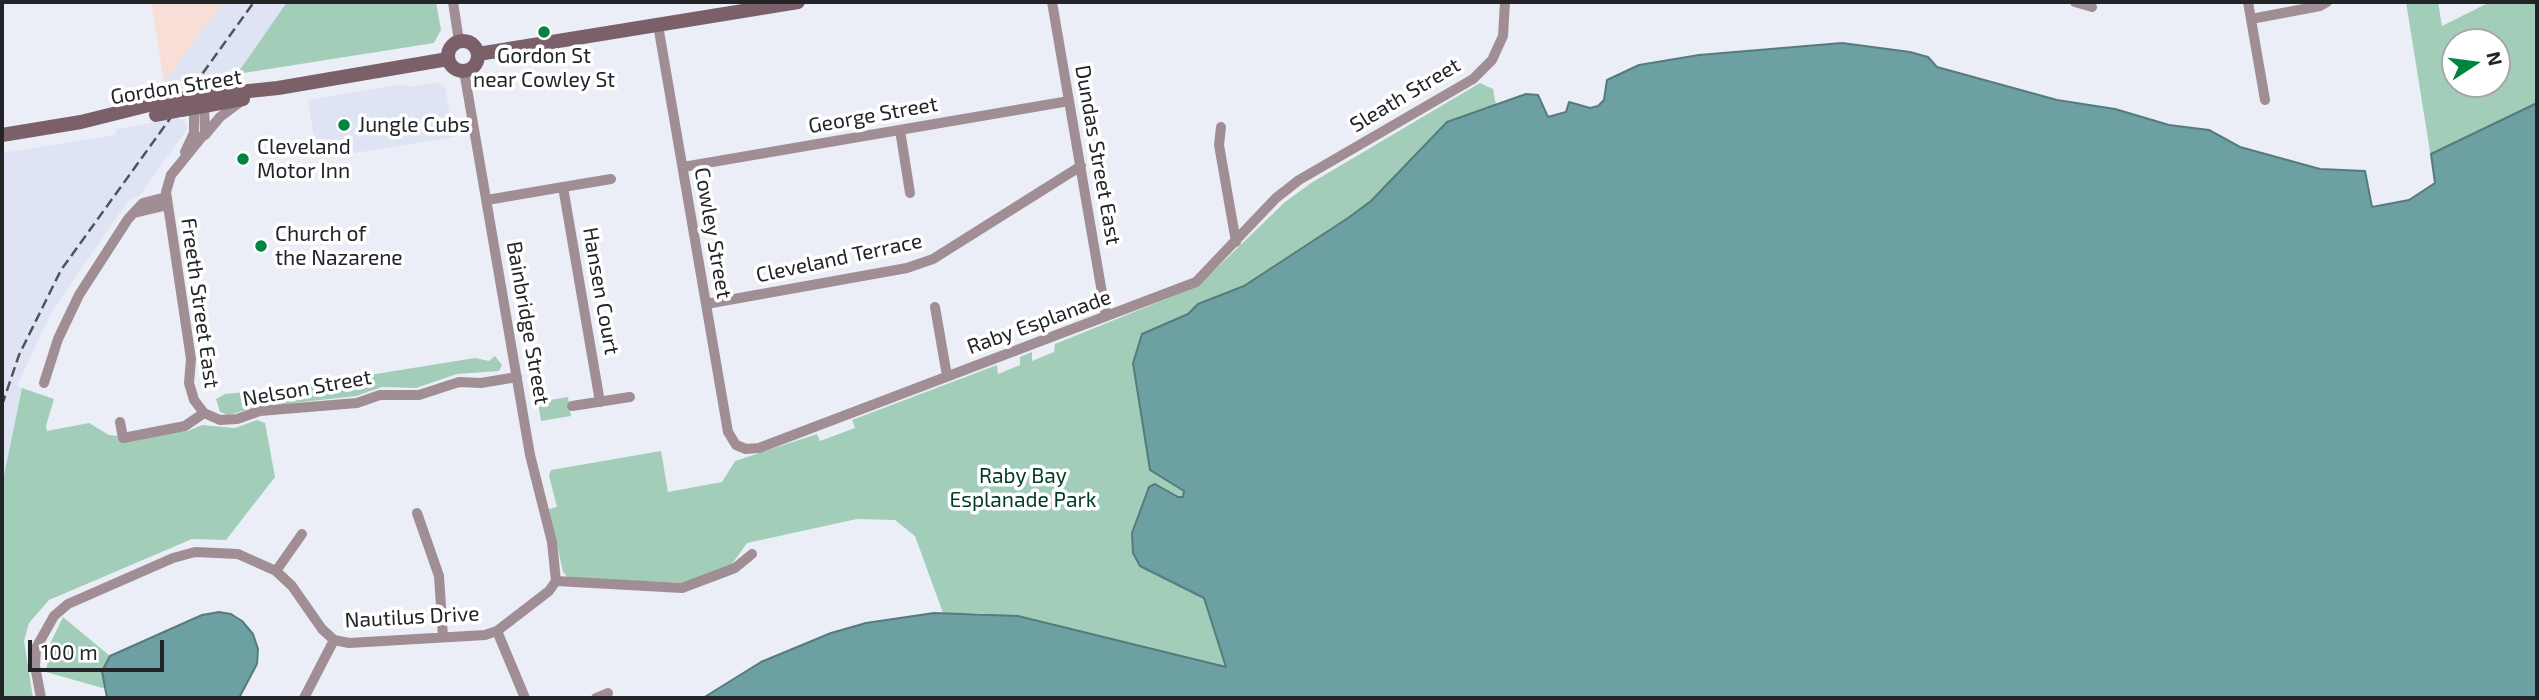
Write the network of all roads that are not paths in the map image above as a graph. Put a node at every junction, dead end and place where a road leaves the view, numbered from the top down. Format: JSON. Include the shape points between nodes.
{"nodes":[{"id":1,"x":453,"y":2,"type":"edge"},
{"id":2,"x":798,"y":2,"type":"edge"},
{"id":3,"x":1052,"y":2,"type":"edge"},
{"id":4,"x":1505,"y":2,"type":"edge"},
{"id":5,"x":2075,"y":2,"type":"edge"},
{"id":6,"x":2248,"y":2,"type":"edge"},
{"id":7,"x":2327,"y":2,"type":"edge"},
{"id":8,"x":2092,"y":6,"type":"dead end"},
{"id":9,"x":2251,"y":19,"type":"junction"},
{"id":10,"x":658,"y":25,"type":"junction"},
{"id":11,"x":459,"y":41,"type":"junction"},
{"id":12,"x":478,"y":54,"type":"junction"},
{"id":13,"x":448,"y":59,"type":"junction"},
{"id":14,"x":464,"y":71,"type":"junction"},
{"id":15,"x":278,"y":88,"type":"junction"},
{"id":16,"x":250,"y":97,"type":"junction"},
{"id":17,"x":2265,"y":100,"type":"dead end"},
{"id":18,"x":1069,"y":101,"type":"junction"},
{"id":19,"x":194,"y":104,"type":"junction"},
{"id":20,"x":81,"y":122,"type":"junction"},
{"id":21,"x":1221,"y":127,"type":"dead end"},
{"id":22,"x":900,"y":130,"type":"junction"},
{"id":23,"x":2,"y":135,"type":"edge"},
{"id":24,"x":202,"y":138,"type":"junction"},
{"id":25,"x":182,"y":159,"type":"junction"},
{"id":26,"x":1081,"y":166,"type":"junction"},
{"id":27,"x":683,"y":167,"type":"junction"},
{"id":28,"x":1319,"y":167,"type":"joint"},
{"id":29,"x":611,"y":179,"type":"dead end"},
{"id":30,"x":563,"y":187,"type":"junction"},
{"id":31,"x":910,"y":193,"type":"dead end"},
{"id":32,"x":487,"y":200,"type":"junction"},
{"id":33,"x":167,"y":201,"type":"junction"},
{"id":34,"x":1236,"y":242,"type":"junction"},
{"id":35,"x":706,"y":304,"type":"junction"},
{"id":36,"x":935,"y":307,"type":"dead end"},
{"id":37,"x":1106,"y":316,"type":"junction"},
{"id":38,"x":947,"y":376,"type":"junction"},
{"id":39,"x":517,"y":377,"type":"junction"},
{"id":40,"x":44,"y":383,"type":"dead end"},
{"id":41,"x":630,"y":397,"type":"dead end"},
{"id":42,"x":600,"y":402,"type":"junction"},
{"id":43,"x":572,"y":406,"type":"dead end"},
{"id":44,"x":204,"y":413,"type":"junction"},
{"id":45,"x":120,"y":422,"type":"dead end"},
{"id":46,"x":736,"y":445,"type":"joint"},
{"id":47,"x":417,"y":513,"type":"dead end"},
{"id":48,"x":302,"y":534,"type":"dead end"},
{"id":49,"x":752,"y":554,"type":"dead end"},
{"id":50,"x":276,"y":571,"type":"junction"},
{"id":51,"x":556,"y":581,"type":"junction"},
{"id":52,"x":497,"y":631,"type":"junction"},
{"id":53,"x":443,"y":637,"type":"junction"},
{"id":54,"x":334,"y":640,"type":"junction"},
{"id":55,"x":608,"y":693,"type":"dead end"},
{"id":56,"x":41,"y":698,"type":"edge"},
{"id":57,"x":304,"y":698,"type":"edge"},
{"id":58,"x":525,"y":698,"type":"edge"},
{"id":59,"x":596,"y":698,"type":"edge"}],
"edges":[{"from":1,"to":11,"type":"street"},
{"from":2,"to":10,"type":"street"},
{"from":3,"to":18,"type":"street","name":"Dundas Street East"},
{"from":4,"to":28,"type":"street","name":"Sleath Street","via":[[1503,36],[1492,60],[1473,79]]},
{"from":5,"to":8,"type":"street"},
{"from":6,"to":9,"type":"street"},
{"from":7,"to":9,"type":"street"},
{"from":9,"to":17,"type":"street"},
{"from":10,"to":12,"type":"street"},
{"from":10,"to":27,"type":"street","name":"Cowley Street"},
{"from":11,"to":12,"type":"street","via":[[473,44]]},
{"from":11,"to":13,"type":"street","via":[[450,47]]},
{"from":12,"to":14,"type":"street","via":[[473,67]]},
{"from":13,"to":14,"type":"street","via":[[452,67]]},
{"from":13,"to":15,"type":"street","name":"Gordon Street"},
{"from":14,"to":32,"type":"street","name":"Bainbridge Street"},
{"from":15,"to":16,"type":"street","name":"Gordon Street"},
{"from":15,"to":19,"type":"street","name":"Gordon Street"},
{"from":16,"to":19,"type":"street","name":"Gordon Street"},
{"from":16,"to":24,"type":"street","name":"Freeth Street East","via":[[228,110]]},
{"from":18,"to":22,"type":"street","name":"George Street"},
{"from":18,"to":26,"type":"street","name":"Dundas Street East"},
{"from":19,"to":20,"type":"street","name":"Gordon Street","bridge":true,"via":[[156,115]]},
{"from":19,"to":20,"type":"street","name":"Gordon Street","bridge":true,"via":[[165,102]]},
{"from":19,"to":24,"type":"street","via":[[207,125]]},
{"from":19,"to":25,"type":"street","name":"Freeth Street East","via":[[194,133]]},
{"from":20,"to":23,"type":"street","name":"Gordon Street"},
{"from":21,"to":34,"type":"street","via":[[1219,145]]},
{"from":22,"to":27,"type":"street","name":"George Street"},
{"from":22,"to":31,"type":"street"},
{"from":24,"to":25,"type":"street","name":"Freeth Street East"},
{"from":25,"to":33,"type":"street","name":"Freeth Street East","via":[[169,178]]},
{"from":26,"to":35,"type":"street","name":"Cleveland Terrace","via":[[933,259],[907,268]]},
{"from":26,"to":37,"type":"street","name":"Dundas Street East"},
{"from":27,"to":35,"type":"street","name":"Cowley Street"},
{"from":28,"to":34,"type":"street","name":"Raby Esplanade","via":[[1276,198]]},
{"from":29,"to":30,"type":"street"},
{"from":30,"to":32,"type":"street"},
{"from":30,"to":42,"type":"street","name":"Hansen Court"},
{"from":32,"to":39,"type":"street","name":"Bainbridge Street"},
{"from":33,"to":40,"type":"street","via":[[143,203],[131,216],[79,295]]},
{"from":33,"to":44,"type":"street","name":"Freeth Street East","via":[[191,359],[189,383]]},
{"from":34,"to":37,"type":"street","name":"Raby Esplanade","via":[[1196,282]]},
{"from":35,"to":46,"type":"street","name":"Cowley Street","via":[[728,432]]},
{"from":36,"to":38,"type":"street"},
{"from":37,"to":38,"type":"street","name":"Raby Esplanade"},
{"from":38,"to":46,"type":"street","name":"Raby Esplanade","via":[[759,448]]},
{"from":39,"to":44,"type":"street","name":"Nelson Street","via":[[459,382],[419,396],[380,395],[357,403],[260,411],[237,419],[220,420]]},
{"from":39,"to":51,"type":"street","name":"Bainbridge Street"},
{"from":41,"to":42,"type":"street"},
{"from":42,"to":43,"type":"street"},
{"from":44,"to":45,"type":"street","via":[[185,426],[123,438]]},
{"from":47,"to":53,"type":"street","via":[[439,576]]},
{"from":48,"to":50,"type":"street"},
{"from":49,"to":51,"type":"street","via":[[735,568],[682,588]]},
{"from":50,"to":54,"type":"street","name":"Nautilus Drive"},
{"from":50,"to":56,"type":"street","name":"Nautilus Drive","via":[[238,554],[195,552],[68,604],[44,629],[36,649]]},
{"from":51,"to":52,"type":"street","name":"Nautilus Drive"},
{"from":52,"to":53,"type":"street","name":"Nautilus Drive"},
{"from":52,"to":58,"type":"street"},
{"from":53,"to":54,"type":"street","name":"Nautilus Drive"},
{"from":54,"to":57,"type":"street"},
{"from":55,"to":59,"type":"street"}]}
